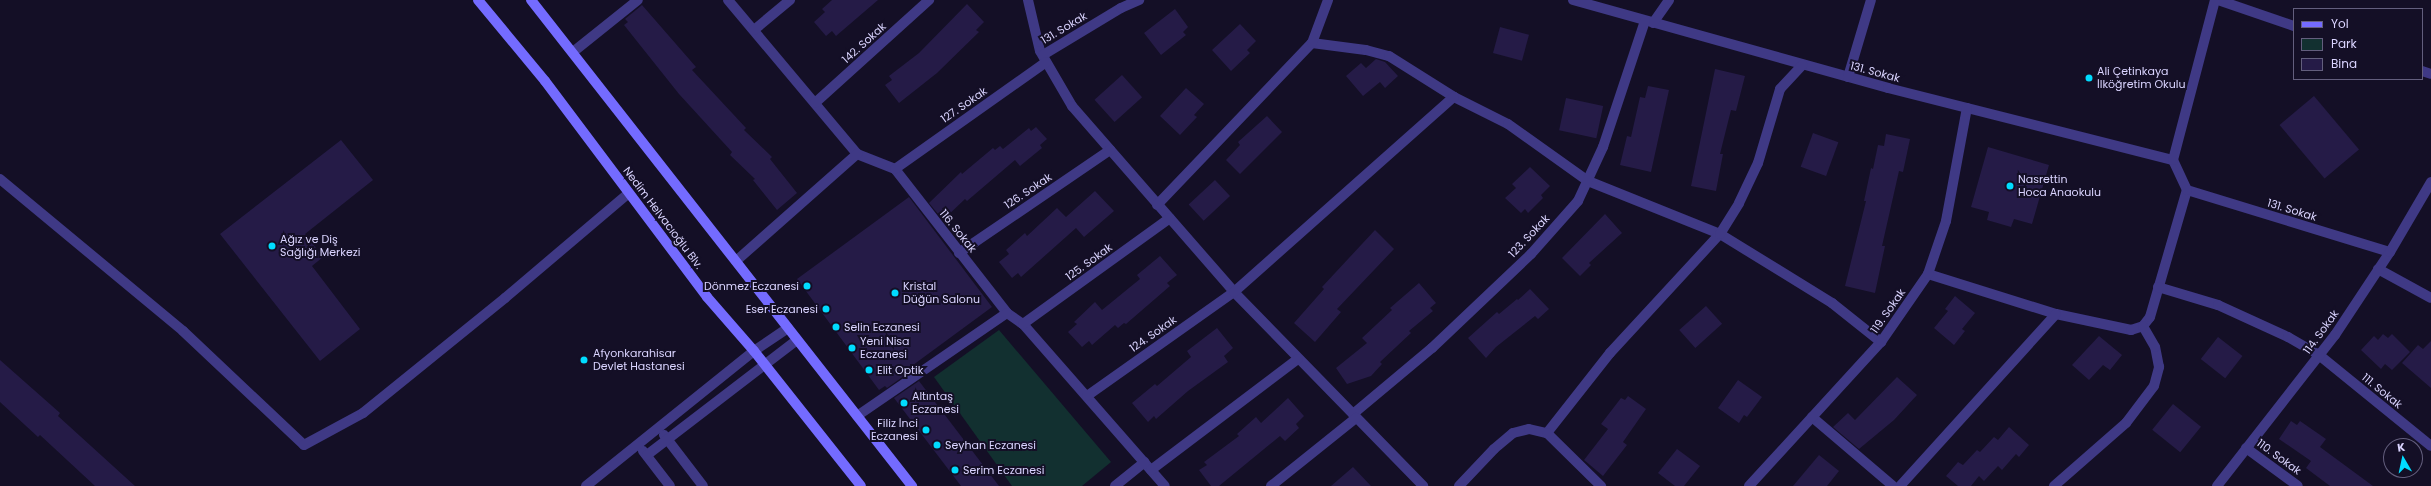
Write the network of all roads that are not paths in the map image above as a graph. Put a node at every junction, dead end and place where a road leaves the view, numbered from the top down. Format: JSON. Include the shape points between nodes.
{"nodes":[{"id":1,"x":478,"y":0,"type":"edge"},
{"id":2,"x":531,"y":0,"type":"edge"},
{"id":3,"x":638,"y":0,"type":"edge"},
{"id":4,"x":728,"y":0,"type":"edge"},
{"id":5,"x":790,"y":0,"type":"edge"},
{"id":6,"x":929,"y":0,"type":"edge"},
{"id":7,"x":1028,"y":0,"type":"edge"},
{"id":8,"x":1139,"y":0,"type":"edge"},
{"id":9,"x":1328,"y":0,"type":"edge"},
{"id":10,"x":1573,"y":0,"type":"edge"},
{"id":11,"x":1669,"y":0,"type":"edge"},
{"id":12,"x":1871,"y":0,"type":"edge"},
{"id":13,"x":2217,"y":0,"type":"edge"},
{"id":14,"x":1124,"y":4,"type":"edge"},
{"id":15,"x":1649,"y":22,"type":"junction"},
{"id":16,"x":2293,"y":26,"type":"edge"},
{"id":17,"x":754,"y":30,"type":"junction"},
{"id":18,"x":1312,"y":44,"type":"junction"},
{"id":19,"x":573,"y":52,"type":"junction"},
{"id":20,"x":1044,"y":58,"type":"junction"},
{"id":21,"x":1802,"y":65,"type":"junction"},
{"id":22,"x":1848,"y":77,"type":"junction"},
{"id":23,"x":1454,"y":97,"type":"junction"},
{"id":24,"x":815,"y":103,"type":"junction"},
{"id":25,"x":1967,"y":108,"type":"junction"},
{"id":26,"x":1110,"y":150,"type":"junction"},
{"id":27,"x":857,"y":154,"type":"junction"},
{"id":28,"x":2173,"y":160,"type":"junction"},
{"id":29,"x":895,"y":169,"type":"junction"},
{"id":30,"x":0,"y":179,"type":"edge"},
{"id":31,"x":1588,"y":181,"type":"junction"},
{"id":32,"x":2431,"y":182,"type":"edge"},
{"id":33,"x":2187,"y":190,"type":"junction"},
{"id":34,"x":629,"y":193,"type":"junction"},
{"id":35,"x":1158,"y":205,"type":"junction"},
{"id":36,"x":1170,"y":218,"type":"junction"},
{"id":37,"x":1720,"y":234,"type":"junction"},
{"id":38,"x":2390,"y":252,"type":"junction"},
{"id":39,"x":959,"y":253,"type":"junction"},
{"id":40,"x":736,"y":261,"type":"junction"},
{"id":41,"x":2378,"y":269,"type":"junction"},
{"id":42,"x":1928,"y":274,"type":"junction"},
{"id":43,"x":2158,"y":287,"type":"junction"},
{"id":44,"x":1234,"y":292,"type":"junction"},
{"id":45,"x":2431,"y":298,"type":"edge"},
{"id":46,"x":1008,"y":313,"type":"junction"},
{"id":47,"x":2056,"y":314,"type":"junction"},
{"id":48,"x":1023,"y":324,"type":"junction"},
{"id":49,"x":2143,"y":326,"type":"junction"},
{"id":50,"x":788,"y":328,"type":"junction"},
{"id":51,"x":797,"y":340,"type":"junction"},
{"id":52,"x":1881,"y":342,"type":"junction"},
{"id":53,"x":754,"y":351,"type":"junction"},
{"id":54,"x":2319,"y":355,"type":"junction"},
{"id":55,"x":1298,"y":359,"type":"junction"},
{"id":56,"x":764,"y":364,"type":"junction"},
{"id":57,"x":1087,"y":396,"type":"junction"},
{"id":58,"x":857,"y":416,"type":"junction"},
{"id":59,"x":1354,"y":416,"type":"junction"},
{"id":60,"x":1812,"y":417,"type":"junction"},
{"id":61,"x":659,"y":428,"type":"junction"},
{"id":62,"x":1547,"y":433,"type":"junction"},
{"id":63,"x":667,"y":439,"type":"junction"},
{"id":64,"x":638,"y":445,"type":"junction"},
{"id":65,"x":2431,"y":446,"type":"edge"},
{"id":66,"x":2246,"y":448,"type":"junction"},
{"id":67,"x":647,"y":455,"type":"junction"},
{"id":68,"x":1148,"y":466,"type":"junction"},
{"id":69,"x":586,"y":486,"type":"edge"},
{"id":70,"x":670,"y":486,"type":"edge"},
{"id":71,"x":703,"y":486,"type":"edge"},
{"id":72,"x":861,"y":486,"type":"edge"},
{"id":73,"x":912,"y":486,"type":"edge"},
{"id":74,"x":1115,"y":486,"type":"edge"},
{"id":75,"x":1165,"y":486,"type":"edge"},
{"id":76,"x":1271,"y":486,"type":"edge"},
{"id":77,"x":1423,"y":486,"type":"edge"},
{"id":78,"x":1458,"y":486,"type":"edge"},
{"id":79,"x":1601,"y":486,"type":"edge"},
{"id":80,"x":1749,"y":486,"type":"edge"},
{"id":81,"x":1893,"y":486,"type":"edge"},
{"id":82,"x":1900,"y":486,"type":"edge"},
{"id":83,"x":2054,"y":486,"type":"edge"},
{"id":84,"x":2217,"y":486,"type":"edge"},
{"id":85,"x":2298,"y":486,"type":"edge"}],
"edges":[{"from":1,"to":34,"type":"main road","name":"Nedim Helvacıoğlu Blv.","via":[[545,81]]},
{"from":2,"to":19,"type":"main road"},
{"from":3,"to":19,"type":"street"},
{"from":4,"to":17,"type":"street"},
{"from":5,"to":17,"type":"street"},
{"from":6,"to":24,"type":"street","name":"142. Sokak"},
{"from":7,"to":20,"type":"street"},
{"from":8,"to":14,"type":"street","name":"131. Sokak"},
{"from":9,"to":18,"type":"street"},
{"from":10,"to":15,"type":"street","name":"131. Sokak"},
{"from":11,"to":15,"type":"street","name":"123. Sokak"},
{"from":12,"to":22,"type":"street"},
{"from":13,"to":16,"type":"street"},
{"from":13,"to":28,"type":"street"},
{"from":14,"to":20,"type":"street","name":"131. Sokak"},
{"from":15,"to":21,"type":"street","name":"131. Sokak"},
{"from":15,"to":31,"type":"street","name":"123. Sokak"},
{"from":17,"to":24,"type":"street"},
{"from":18,"to":23,"type":"street","via":[[1366,50],[1389,56]]},
{"from":18,"to":35,"type":"street"},
{"from":19,"to":40,"type":"main road"},
{"from":20,"to":26,"type":"street","via":[[1072,106]]},
{"from":20,"to":29,"type":"street","name":"127. Sokak"},
{"from":21,"to":22,"type":"street","name":"131. Sokak"},
{"from":21,"to":37,"type":"street","via":[[1780,89],[1758,163],[1739,203]]},
{"from":22,"to":25,"type":"street","name":"131. Sokak"},
{"from":23,"to":31,"type":"street","via":[[1508,124]]},
{"from":23,"to":44,"type":"street","name":"124. Sokak"},
{"from":24,"to":27,"type":"street"},
{"from":25,"to":28,"type":"street","name":"131. Sokak"},
{"from":25,"to":42,"type":"street","name":"119. Sokak","via":[[1946,221]]},
{"from":26,"to":35,"type":"street"},
{"from":26,"to":39,"type":"street","name":"126. Sokak"},
{"from":27,"to":29,"type":"street"},
{"from":27,"to":40,"type":"street"},
{"from":28,"to":33,"type":"street"},
{"from":29,"to":39,"type":"street","name":"116. Sokak"},
{"from":30,"to":34,"type":"street","via":[[183,331],[304,446],[363,413]]},
{"from":31,"to":37,"type":"street"},
{"from":31,"to":59,"type":"street","name":"123. Sokak","via":[[1578,201],[1530,254],[1432,348]]},
{"from":32,"to":38,"type":"street","name":"114. Sokak"},
{"from":33,"to":38,"type":"street","name":"131. Sokak"},
{"from":33,"to":43,"type":"street"},
{"from":34,"to":53,"type":"main road","name":"Nedim Helvacıoğlu Blv.","via":[[707,297]]},
{"from":35,"to":36,"type":"street"},
{"from":36,"to":44,"type":"street"},
{"from":36,"to":48,"type":"street","name":"125. Sokak"},
{"from":37,"to":52,"type":"street","via":[[1832,303]]},
{"from":37,"to":62,"type":"street","via":[[1610,353]]},
{"from":38,"to":41,"type":"street","name":"114. Sokak"},
{"from":39,"to":46,"type":"street","name":"116. Sokak"},
{"from":40,"to":50,"type":"main road"},
{"from":41,"to":45,"type":"street"},
{"from":41,"to":54,"type":"street","name":"114. Sokak"},
{"from":42,"to":47,"type":"street"},
{"from":42,"to":52,"type":"street","name":"119. Sokak"},
{"from":43,"to":49,"type":"street","via":[[2150,317]]},
{"from":43,"to":54,"type":"street","name":"111. Sokak","via":[[2237,313]]},
{"from":44,"to":55,"type":"street"},
{"from":44,"to":57,"type":"street","name":"124. Sokak"},
{"from":46,"to":48,"type":"street","name":"116. Sokak"},
{"from":46,"to":58,"type":"street"},
{"from":47,"to":49,"type":"street","via":[[2132,330]]},
{"from":47,"to":82,"type":"street"},
{"from":48,"to":57,"type":"street","name":"116. Sokak"},
{"from":49,"to":83,"type":"street","via":[[2155,347],[2159,367],[2154,386],[2126,423]]},
{"from":50,"to":51,"type":"main road"},
{"from":50,"to":53,"type":"street"},
{"from":51,"to":56,"type":"street"},
{"from":51,"to":58,"type":"main road"},
{"from":52,"to":60,"type":"street","name":"119. Sokak"},
{"from":53,"to":56,"type":"main road","name":"Nedim Helvacıoğlu Blv."},
{"from":53,"to":61,"type":"street"},
{"from":54,"to":65,"type":"street","name":"111. Sokak"},
{"from":54,"to":66,"type":"street","name":"114. Sokak"},
{"from":55,"to":59,"type":"street"},
{"from":55,"to":68,"type":"street"},
{"from":56,"to":63,"type":"street"},
{"from":56,"to":72,"type":"main road","name":"Nedim Helvacıoğlu Blv."},
{"from":57,"to":68,"type":"street","name":"116. Sokak"},
{"from":58,"to":73,"type":"main road"},
{"from":59,"to":76,"type":"street","name":"123. Sokak"},
{"from":59,"to":77,"type":"street"},
{"from":60,"to":80,"type":"street","name":"119. Sokak"},
{"from":60,"to":81,"type":"street"},
{"from":61,"to":63,"type":"street"},
{"from":61,"to":64,"type":"street"},
{"from":62,"to":78,"type":"street","via":[[1529,429],[1513,433]]},
{"from":62,"to":79,"type":"street"},
{"from":63,"to":67,"type":"street"},
{"from":63,"to":71,"type":"street"},
{"from":64,"to":67,"type":"street"},
{"from":64,"to":69,"type":"street"},
{"from":66,"to":84,"type":"street","name":"114. Sokak"},
{"from":66,"to":85,"type":"street","name":"110. Sokak"},
{"from":67,"to":70,"type":"street"},
{"from":68,"to":74,"type":"street"},
{"from":68,"to":75,"type":"street","name":"116. Sokak"}]}
